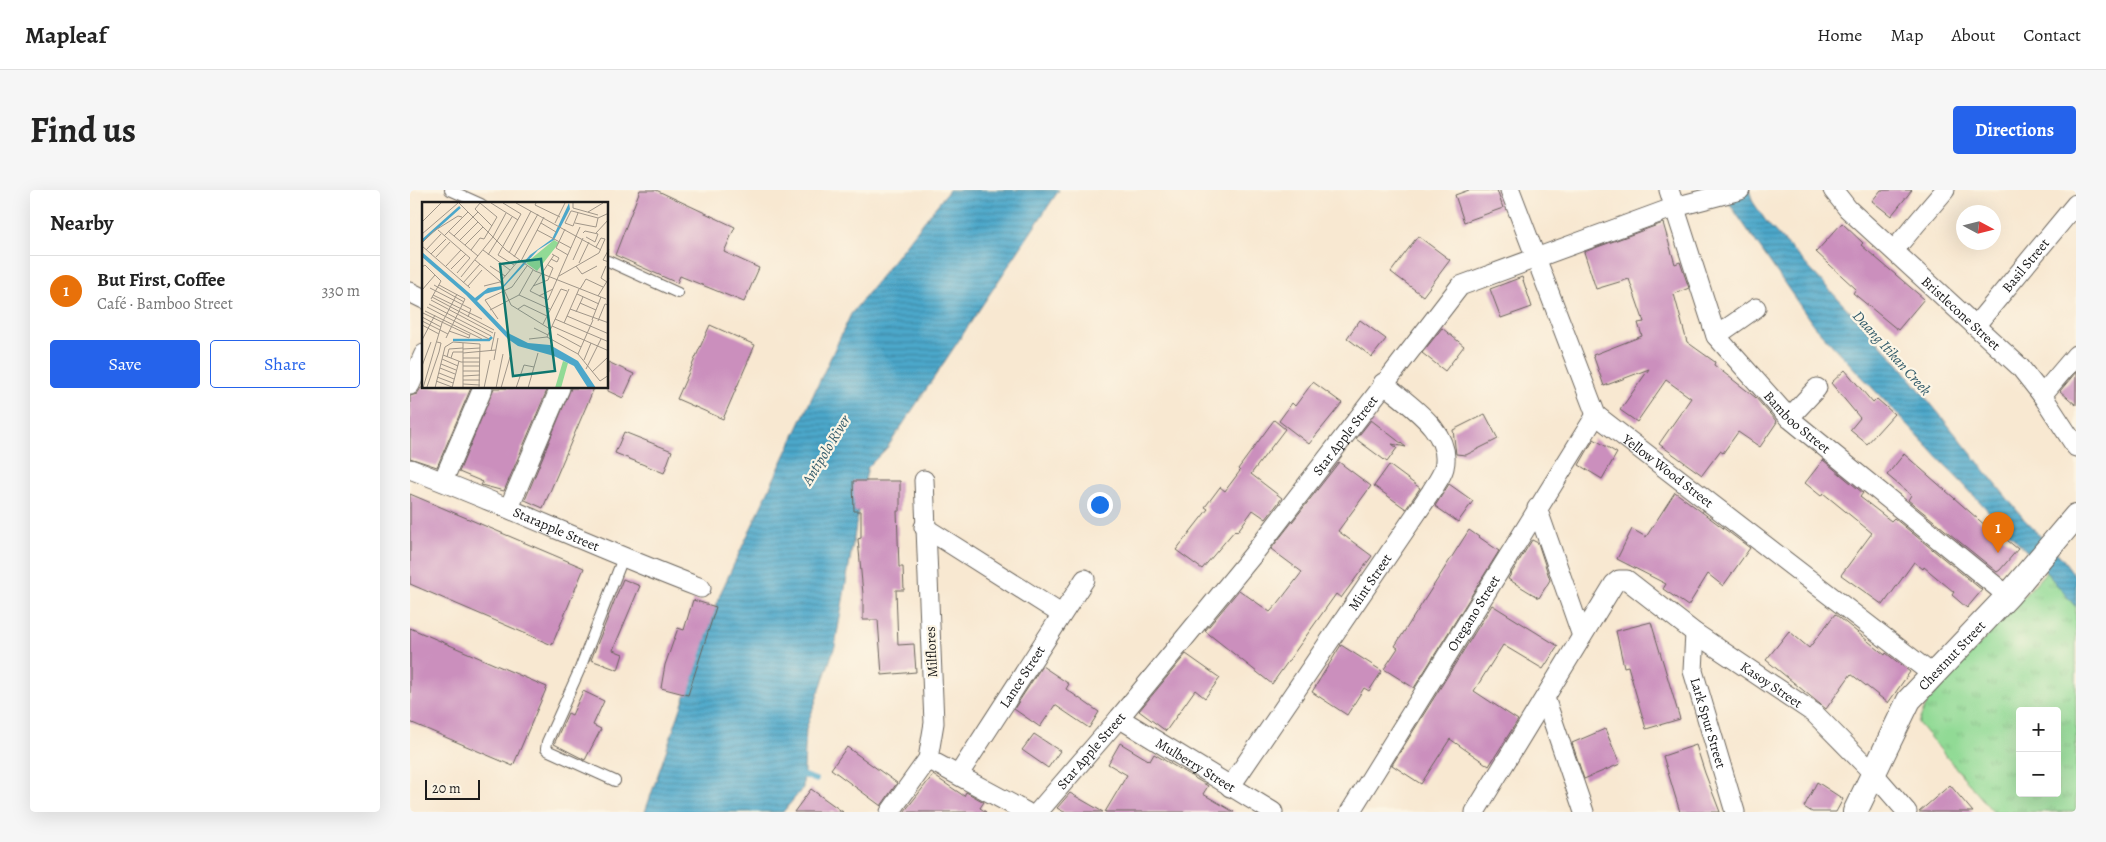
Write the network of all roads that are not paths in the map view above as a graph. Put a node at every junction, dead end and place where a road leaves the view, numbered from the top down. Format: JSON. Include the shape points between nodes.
{"nodes":[{"id":1,"x":450,"y":190,"type":"edge"},
{"id":2,"x":1740,"y":190,"type":"edge"},
{"id":3,"x":1833,"y":190,"type":"edge"},
{"id":4,"x":1945,"y":190,"type":"edge"},
{"id":5,"x":1518,"y":195,"type":"edge"},
{"id":6,"x":1672,"y":199,"type":"edge"},
{"id":7,"x":477,"y":202,"type":"edge"},
{"id":8,"x":2076,"y":204,"type":"edge"},
{"id":9,"x":1894,"y":250,"type":"junction"},
{"id":10,"x":1536,"y":259,"type":"junction"},
{"id":11,"x":609,"y":261,"type":"edge"},
{"id":12,"x":410,"y":292,"type":"edge"},
{"id":13,"x":678,"y":293,"type":"dead end"},
{"id":14,"x":422,"y":298,"type":"edge"},
{"id":15,"x":1756,"y":308,"type":"dead end"},
{"id":16,"x":1975,"y":326,"type":"junction"},
{"id":17,"x":1716,"y":336,"type":"junction"},
{"id":18,"x":2076,"y":355,"type":"edge"},
{"id":19,"x":422,"y":358,"type":"edge"},
{"id":20,"x":1383,"y":383,"type":"junction"},
{"id":21,"x":410,"y":385,"type":"edge"},
{"id":22,"x":1817,"y":388,"type":"dead end"},
{"id":23,"x":483,"y":389,"type":"edge"},
{"id":24,"x":560,"y":389,"type":"edge"},
{"id":25,"x":2042,"y":396,"type":"junction"},
{"id":26,"x":1596,"y":415,"type":"junction"},
{"id":27,"x":1789,"y":418,"type":"junction"},
{"id":28,"x":2076,"y":447,"type":"edge"},
{"id":29,"x":410,"y":469,"type":"edge"},
{"id":30,"x":924,"y":480,"type":"dead end"},
{"id":31,"x":443,"y":481,"type":"junction"},
{"id":32,"x":509,"y":508,"type":"junction"},
{"id":33,"x":1538,"y":508,"type":"junction"},
{"id":34,"x":2076,"y":516,"type":"edge"},
{"id":35,"x":924,"y":527,"type":"junction"},
{"id":36,"x":623,"y":558,"type":"junction"},
{"id":37,"x":1085,"y":579,"type":"dead end"},
{"id":38,"x":700,"y":588,"type":"dead end"},
{"id":39,"x":2008,"y":596,"type":"junction"},
{"id":40,"x":1061,"y":614,"type":"junction"},
{"id":41,"x":1695,"y":633,"type":"junction"},
{"id":42,"x":1582,"y":636,"type":"junction"},
{"id":43,"x":1932,"y":674,"type":"junction"},
{"id":44,"x":1544,"y":698,"type":"junction"},
{"id":45,"x":1119,"y":718,"type":"junction"},
{"id":46,"x":928,"y":759,"type":"junction"},
{"id":47,"x":1873,"y":773,"type":"junction"},
{"id":48,"x":959,"y":774,"type":"junction"},
{"id":49,"x":615,"y":781,"type":"dead end"},
{"id":50,"x":1230,"y":787,"type":"junction"},
{"id":51,"x":890,"y":812,"type":"edge"},
{"id":52,"x":1026,"y":812,"type":"edge"},
{"id":53,"x":1038,"y":812,"type":"edge"},
{"id":54,"x":1273,"y":812,"type":"edge"},
{"id":55,"x":1350,"y":812,"type":"edge"},
{"id":56,"x":1475,"y":812,"type":"edge"},
{"id":57,"x":1584,"y":812,"type":"edge"},
{"id":58,"x":1736,"y":812,"type":"edge"},
{"id":59,"x":1855,"y":812,"type":"edge"},
{"id":60,"x":1907,"y":812,"type":"edge"}],
"edges":[{"from":1,"to":7,"type":"lane"},
{"from":2,"to":6,"type":"street","name":"Star Apple Street","via":[[1714,198]]},
{"from":3,"to":9,"type":"street","name":"Bristlecone Street","via":[[1848,209]]},
{"from":4,"to":9,"type":"street"},
{"from":5,"to":10,"type":"street"},
{"from":6,"to":10,"type":"street","name":"Star Apple Street"},
{"from":6,"to":17,"type":"street","name":"Bamboo Street"},
{"from":8,"to":16,"type":"street","name":"Basil Street"},
{"from":9,"to":16,"type":"street","name":"Bristlecone Street"},
{"from":10,"to":20,"type":"street","name":"Star Apple Street","via":[[1460,286]]},
{"from":10,"to":26,"type":"street"},
{"from":11,"to":13,"type":"lane"},
{"from":12,"to":14,"type":"street"},
{"from":15,"to":17,"type":"street"},
{"from":16,"to":25,"type":"street","name":"Bristlecone Street","via":[[2020,367]]},
{"from":17,"to":27,"type":"street","name":"Bamboo Street"},
{"from":18,"to":25,"type":"street"},
{"from":19,"to":21,"type":"street"},
{"from":20,"to":45,"type":"street","name":"Star Apple Street","via":[[1252,556]]},
{"from":20,"to":50,"type":"street","name":"Mint Street","via":[[1437,431],[1445,451],[1444,469]]},
{"from":22,"to":27,"type":"street"},
{"from":23,"to":31,"type":"street"},
{"from":24,"to":32,"type":"street"},
{"from":25,"to":28,"type":"street","name":"Bristlecone Street"},
{"from":26,"to":33,"type":"street","name":"Oregano Street"},
{"from":26,"to":43,"type":"street","name":"Yellow Wood Street"},
{"from":27,"to":39,"type":"street","name":"Bamboo Street"},
{"from":29,"to":31,"type":"street","name":"Starapple Street"},
{"from":30,"to":35,"type":"street","name":"Milflores"},
{"from":31,"to":32,"type":"street","name":"Starapple Street"},
{"from":32,"to":36,"type":"street","name":"Starapple Street"},
{"from":33,"to":42,"type":"street"},
{"from":33,"to":55,"type":"street","name":"Oregano Street"},
{"from":34,"to":39,"type":"street","name":"Chestnut Street"},
{"from":35,"to":40,"type":"street"},
{"from":35,"to":46,"type":"street","name":"Milflores","via":[[934,723]]},
{"from":36,"to":38,"type":"street","name":"Starapple Street"},
{"from":36,"to":49,"type":"lane","via":[[546,748]]},
{"from":37,"to":40,"type":"street","name":"Lance Street"},
{"from":39,"to":43,"type":"street","name":"Chestnut Street"},
{"from":40,"to":48,"type":"street","name":"Lance Street"},
{"from":41,"to":42,"type":"street","name":"Kasoy Street","via":[[1627,580],[1620,580]]},
{"from":41,"to":47,"type":"street","name":"Kasoy Street","via":[[1814,712]]},
{"from":41,"to":58,"type":"street","name":"Lark Spur Street","via":[[1693,671]]},
{"from":42,"to":44,"type":"street"},
{"from":43,"to":47,"type":"street","name":"Chestnut Street","via":[[1909,700]]},
{"from":44,"to":56,"type":"street"},
{"from":44,"to":57,"type":"street"},
{"from":45,"to":50,"type":"street","name":"Mulberry Street"},
{"from":45,"to":53,"type":"street","name":"Star Apple Street"},
{"from":46,"to":48,"type":"street"},
{"from":46,"to":51,"type":"street","name":"Milflores"},
{"from":47,"to":59,"type":"street","name":"Chestnut Street"},
{"from":47,"to":60,"type":"street","name":"Kasoy Street"},
{"from":48,"to":52,"type":"street"},
{"from":50,"to":54,"type":"street","name":"Mulberry Street"}]}
